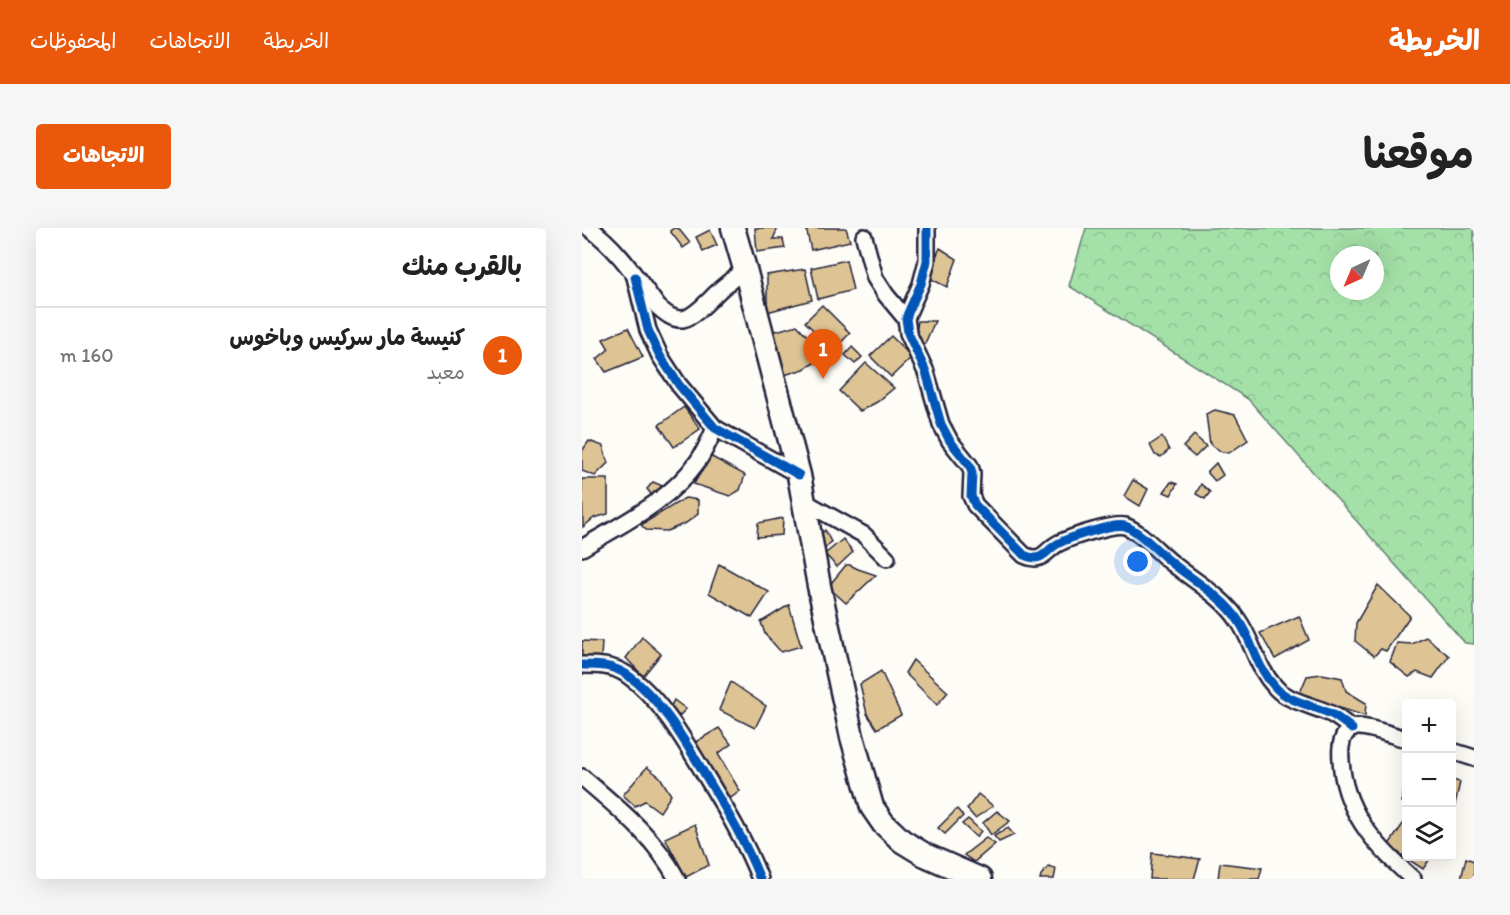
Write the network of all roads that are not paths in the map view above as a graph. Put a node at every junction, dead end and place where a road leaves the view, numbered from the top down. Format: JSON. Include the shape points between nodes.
{"nodes":[{"id":1,"x":589,"y":228,"type":"edge"},
{"id":2,"x":733,"y":228,"type":"edge"},
{"id":3,"x":927,"y":228,"type":"edge"},
{"id":4,"x":864,"y":237,"type":"dead end"},
{"id":5,"x":745,"y":269,"type":"junction"},
{"id":6,"x":635,"y":277,"type":"junction"},
{"id":7,"x":906,"y":319,"type":"junction"},
{"id":8,"x":715,"y":428,"type":"junction"},
{"id":9,"x":799,"y":475,"type":"junction"},
{"id":10,"x":803,"y":501,"type":"junction"},
{"id":11,"x":582,"y":548,"type":"edge"},
{"id":12,"x":887,"y":558,"type":"dead end"},
{"id":13,"x":582,"y":665,"type":"edge"},
{"id":14,"x":1352,"y":729,"type":"junction"},
{"id":15,"x":1402,"y":738,"type":"edge"},
{"id":16,"x":1456,"y":753,"type":"edge"},
{"id":17,"x":1474,"y":758,"type":"edge"},
{"id":18,"x":582,"y":777,"type":"edge"},
{"id":19,"x":677,"y":879,"type":"edge"},
{"id":20,"x":760,"y":879,"type":"edge"},
{"id":21,"x":980,"y":879,"type":"edge"},
{"id":22,"x":1413,"y":879,"type":"edge"}],
"edges":[{"from":1,"to":6,"type":"street","via":[[620,255]]},
{"from":2,"to":5,"type":"main road"},
{"from":3,"to":7,"type":"street","via":[[926,267]]},
{"from":4,"to":7,"type":"street","via":[[875,278]]},
{"from":5,"to":6,"type":"street","via":[[684,319],[664,313]]},
{"from":5,"to":9,"type":"main road"},
{"from":6,"to":8,"type":"street","via":[[648,330],[660,356],[679,386]]},
{"from":7,"to":14,"type":"street","via":[[941,424],[970,465],[975,505],[1024,555],[1036,558],[1064,541],[1108,527],[1128,527],[1232,611],[1263,672],[1282,694],[1333,715]]},
{"from":8,"to":9,"type":"street"},
{"from":8,"to":11,"type":"street","via":[[699,459],[663,499]]},
{"from":9,"to":10,"type":"main road"},
{"from":10,"to":12,"type":"street","via":[[864,535]]},
{"from":10,"to":21,"type":"main road","via":[[850,726],[872,807],[902,841]]},
{"from":13,"to":20,"type":"street","via":[[606,665],[625,674],[662,710],[728,812]]},
{"from":14,"to":15,"type":"street","via":[[1361,727]]},
{"from":14,"to":22,"type":"street","via":[[1343,739],[1341,752],[1343,780],[1353,809],[1372,838]]},
{"from":16,"to":17,"type":"street"},
{"from":18,"to":19,"type":"street","via":[[650,839]]}]}
